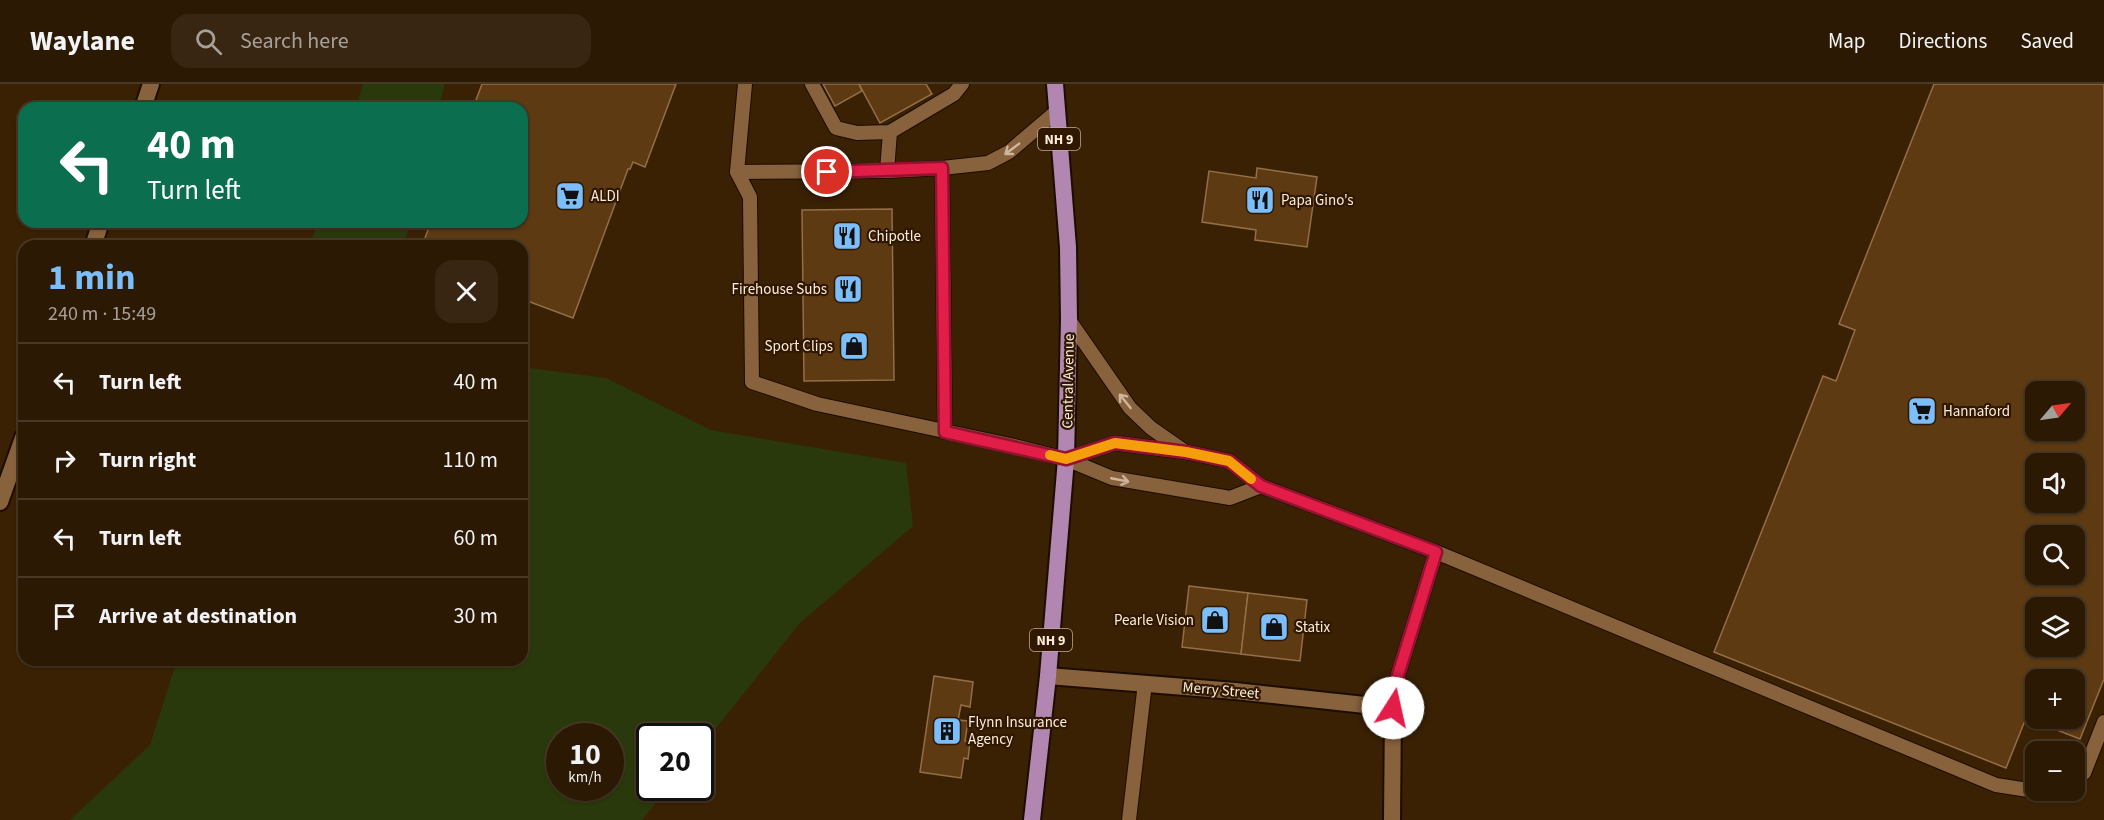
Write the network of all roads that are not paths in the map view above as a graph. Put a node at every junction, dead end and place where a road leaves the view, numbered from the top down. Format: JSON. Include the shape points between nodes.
{"nodes":[{"id":1,"x":152,"y":84,"type":"edge"},
{"id":2,"x":745,"y":84,"type":"edge"},
{"id":3,"x":812,"y":84,"type":"edge"},
{"id":4,"x":962,"y":84,"type":"edge"},
{"id":5,"x":1055,"y":84,"type":"edge"},
{"id":6,"x":145,"y":102,"type":"edge"},
{"id":7,"x":1058,"y":111,"type":"junction"},
{"id":8,"x":890,"y":132,"type":"junction"},
{"id":9,"x":942,"y":168,"type":"junction"},
{"id":10,"x":887,"y":171,"type":"junction"},
{"id":11,"x":737,"y":172,"type":"junction"},
{"id":12,"x":1069,"y":320,"type":"junction"},
{"id":13,"x":945,"y":432,"type":"junction"},
{"id":14,"x":18,"y":452,"type":"edge"},
{"id":15,"x":1186,"y":452,"type":"junction"},
{"id":16,"x":1066,"y":459,"type":"junction"},
{"id":17,"x":1261,"y":486,"type":"junction"},
{"id":18,"x":0,"y":502,"type":"edge"},
{"id":19,"x":1436,"y":552,"type":"junction"},
{"id":20,"x":1048,"y":676,"type":"junction"},
{"id":21,"x":1144,"y":684,"type":"junction"},
{"id":22,"x":1393,"y":708,"type":"junction"},
{"id":23,"x":2104,"y":722,"type":"edge"},
{"id":24,"x":2085,"y":770,"type":"edge"},
{"id":25,"x":2025,"y":789,"type":"edge"},
{"id":26,"x":1397,"y":818,"type":"edge"},
{"id":27,"x":1032,"y":820,"type":"edge"},
{"id":28,"x":1130,"y":820,"type":"edge"}],
"edges":[{"from":1,"to":6,"type":"street"},
{"from":2,"to":11,"type":"lane"},
{"from":3,"to":8,"type":"lane","via":[[836,128],[857,133]]},
{"from":4,"to":8,"type":"lane","via":[[954,94]]},
{"from":5,"to":7,"type":"main road","name":"Central Avenue","number":"NH 9"},
{"from":7,"to":9,"type":"lane","one_way":true,"via":[[1009,152],[988,163]]},
{"from":7,"to":12,"type":"main road","name":"Central Avenue","number":"NH 9"},
{"from":8,"to":10,"type":"lane"},
{"from":9,"to":10,"type":"lane"},
{"from":9,"to":13,"type":"lane"},
{"from":10,"to":11,"type":"lane"},
{"from":11,"to":13,"type":"lane","via":[[750,197],[752,382],[817,404]]},
{"from":15,"to":12,"type":"lane","one_way":true,"via":[[1130,408]]},
{"from":12,"to":16,"type":"main road","name":"Central Avenue","number":"NH 9"},
{"from":13,"to":16,"type":"lane"},
{"from":14,"to":18,"type":"street"},
{"from":15,"to":16,"type":"lane","via":[[1115,443]]},
{"from":15,"to":17,"type":"lane","via":[[1229,461]]},
{"from":16,"to":17,"type":"lane","one_way":true,"via":[[1112,478],[1230,498]]},
{"from":16,"to":20,"type":"main road","name":"Central Avenue","number":"NH 9"},
{"from":17,"to":19,"type":"lane"},
{"from":19,"to":22,"type":"lane","via":[[1398,675]]},
{"from":19,"to":25,"type":"lane","via":[[1996,785]]},
{"from":20,"to":21,"type":"street","name":"Merry Street"},
{"from":20,"to":27,"type":"main road","name":"Central Avenue","number":"NH 9"},
{"from":21,"to":22,"type":"street","name":"Merry Street"},
{"from":21,"to":28,"type":"lane"},
{"from":22,"to":26,"type":"street"},
{"from":23,"to":24,"type":"lane"}]}
